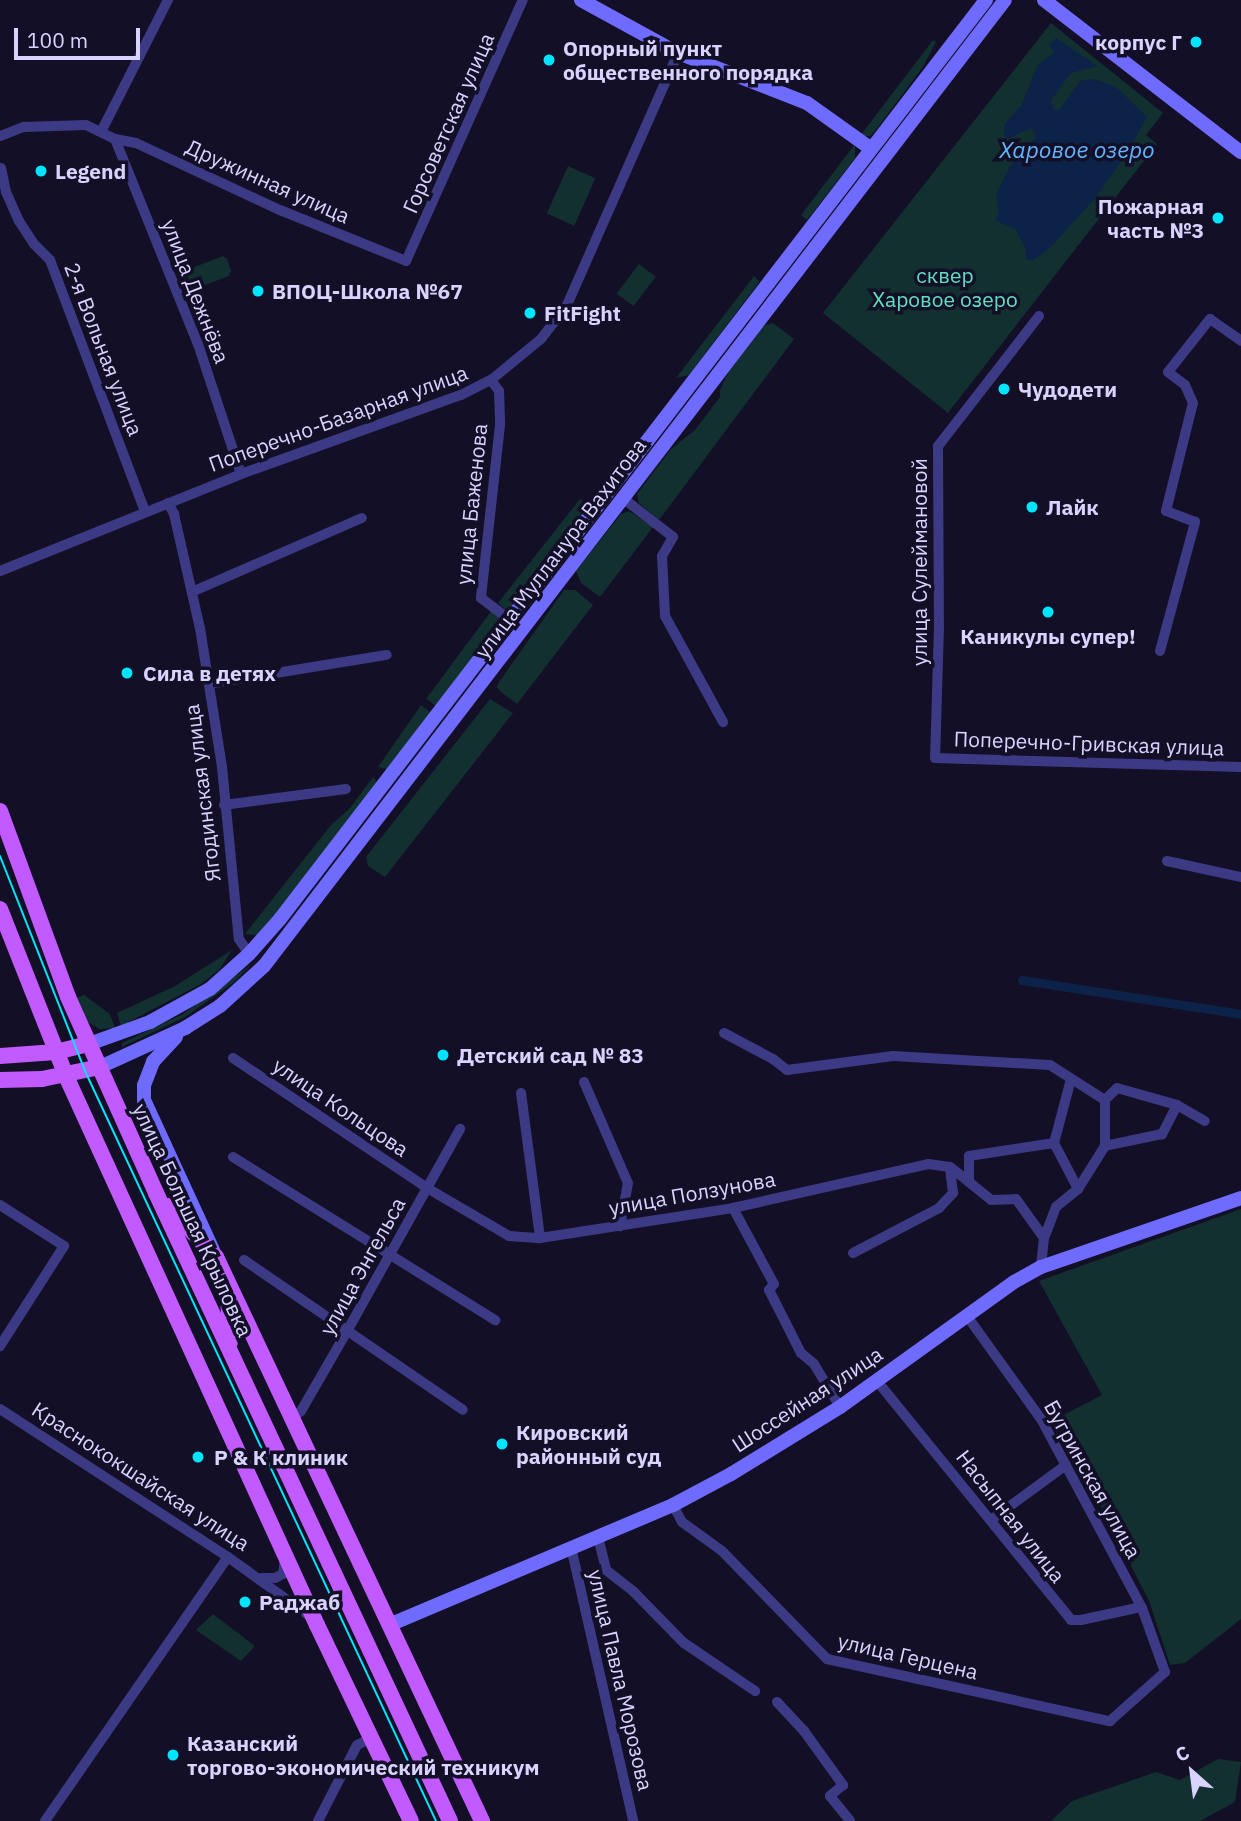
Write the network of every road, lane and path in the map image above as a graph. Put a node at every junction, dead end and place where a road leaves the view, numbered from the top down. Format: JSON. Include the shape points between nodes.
{"nodes":[{"id":1,"x":168,"y":0,"type":"edge"},
{"id":2,"x":523,"y":0,"type":"edge"},
{"id":3,"x":581,"y":0,"type":"edge"},
{"id":4,"x":986,"y":0,"type":"edge"},
{"id":5,"x":1005,"y":0,"type":"edge"},
{"id":6,"x":1044,"y":0,"type":"edge"},
{"id":7,"x":678,"y":53,"type":"junction"},
{"id":8,"x":102,"y":130,"type":"junction"},
{"id":9,"x":0,"y":136,"type":"edge"},
{"id":10,"x":115,"y":139,"type":"junction"},
{"id":11,"x":870,"y":148,"type":"junction"},
{"id":12,"x":1241,"y":152,"type":"edge"},
{"id":13,"x":1,"y":168,"type":"edge"},
{"id":14,"x":405,"y":261,"type":"joint"},
{"id":15,"x":1038,"y":316,"type":"dead end"},
{"id":16,"x":1241,"y":341,"type":"edge"},
{"id":17,"x":491,"y":380,"type":"junction"},
{"id":18,"x":241,"y":474,"type":"junction"},
{"id":19,"x":624,"y":499,"type":"junction"},
{"id":20,"x":168,"y":503,"type":"junction"},
{"id":21,"x":145,"y":511,"type":"junction"},
{"id":22,"x":362,"y":518,"type":"dead end"},
{"id":23,"x":0,"y":569,"type":"edge"},
{"id":24,"x":194,"y":591,"type":"junction"},
{"id":25,"x":510,"y":620,"type":"junction"},
{"id":26,"x":1160,"y":651,"type":"dead end"},
{"id":27,"x":387,"y":655,"type":"dead end"},
{"id":28,"x":209,"y":684,"type":"junction"},
{"id":29,"x":723,"y":722,"type":"dead end"},
{"id":30,"x":935,"y":758,"type":"joint"},
{"id":31,"x":1241,"y":767,"type":"edge"},
{"id":32,"x":346,"y":789,"type":"dead end"},
{"id":33,"x":0,"y":797,"type":"edge"},
{"id":34,"x":224,"y":805,"type":"junction"},
{"id":35,"x":1,"y":813,"type":"edge"},
{"id":36,"x":1167,"y":861,"type":"dead end"},
{"id":37,"x":1241,"y":877,"type":"edge"},
{"id":38,"x":0,"y":909,"type":"edge"},
{"id":39,"x":249,"y":954,"type":"junction"},
{"id":40,"x":185,"y":1028,"type":"junction"},
{"id":41,"x":724,"y":1033,"type":"dead end"},
{"id":42,"x":89,"y":1044,"type":"junction"},
{"id":43,"x":56,"y":1052,"type":"junction"},
{"id":44,"x":0,"y":1056,"type":"edge"},
{"id":45,"x":233,"y":1058,"type":"dead end"},
{"id":46,"x":100,"y":1067,"type":"junction"},
{"id":47,"x":66,"y":1076,"type":"junction"},
{"id":48,"x":1071,"y":1079,"type":"junction"},
{"id":49,"x":0,"y":1080,"type":"edge"},
{"id":50,"x":584,"y":1083,"type":"dead end"},
{"id":51,"x":521,"y":1093,"type":"dead end"},
{"id":52,"x":1105,"y":1100,"type":"junction"},
{"id":53,"x":1177,"y":1105,"type":"junction"},
{"id":54,"x":1205,"y":1121,"type":"dead end"},
{"id":55,"x":460,"y":1129,"type":"dead end"},
{"id":56,"x":1054,"y":1143,"type":"junction"},
{"id":57,"x":1105,"y":1146,"type":"junction"},
{"id":58,"x":233,"y":1157,"type":"dead end"},
{"id":59,"x":950,"y":1167,"type":"junction"},
{"id":60,"x":969,"y":1182,"type":"junction"},
{"id":61,"x":427,"y":1188,"type":"junction"},
{"id":62,"x":1078,"y":1189,"type":"junction"},
{"id":63,"x":156,"y":1193,"type":"junction"},
{"id":64,"x":1241,"y":1198,"type":"edge"},
{"id":65,"x":0,"y":1205,"type":"edge"},
{"id":66,"x":733,"y":1208,"type":"junction"},
{"id":67,"x":620,"y":1226,"type":"junction"},
{"id":68,"x":540,"y":1238,"type":"junction"},
{"id":69,"x":1044,"y":1238,"type":"junction"},
{"id":70,"x":853,"y":1252,"type":"dead end"},
{"id":71,"x":216,"y":1257,"type":"junction"},
{"id":72,"x":390,"y":1257,"type":"junction"},
{"id":73,"x":244,"y":1261,"type":"dead end"},
{"id":74,"x":1041,"y":1267,"type":"junction"},
{"id":75,"x":228,"y":1282,"type":"junction"},
{"id":76,"x":967,"y":1316,"type":"junction"},
{"id":77,"x":495,"y":1320,"type":"dead end"},
{"id":78,"x":346,"y":1333,"type":"junction"},
{"id":79,"x":0,"y":1346,"type":"edge"},
{"id":80,"x":231,"y":1350,"type":"junction"},
{"id":81,"x":877,"y":1381,"type":"junction"},
{"id":82,"x":840,"y":1407,"type":"junction"},
{"id":83,"x":0,"y":1409,"type":"edge"},
{"id":84,"x":463,"y":1410,"type":"dead end"},
{"id":85,"x":292,"y":1419,"type":"junction"},
{"id":86,"x":1066,"y":1465,"type":"junction"},
{"id":87,"x":673,"y":1505,"type":"junction"},
{"id":88,"x":992,"y":1520,"type":"junction"},
{"id":89,"x":598,"y":1537,"type":"junction"},
{"id":90,"x":278,"y":1540,"type":"junction"},
{"id":91,"x":571,"y":1547,"type":"junction"},
{"id":92,"x":228,"y":1557,"type":"junction"},
{"id":93,"x":259,"y":1578,"type":"junction"},
{"id":94,"x":1141,"y":1607,"type":"junction"},
{"id":95,"x":317,"y":1625,"type":"junction"},
{"id":96,"x":389,"y":1625,"type":"junction"},
{"id":97,"x":1165,"y":1672,"type":"joint"},
{"id":98,"x":755,"y":1691,"type":"dead end"},
{"id":99,"x":777,"y":1702,"type":"dead end"},
{"id":100,"x":372,"y":1738,"type":"junction"},
{"id":101,"x":45,"y":1821,"type":"edge"},
{"id":102,"x":318,"y":1821,"type":"edge"},
{"id":103,"x":411,"y":1821,"type":"edge"},
{"id":104,"x":450,"y":1821,"type":"edge"},
{"id":105,"x":482,"y":1821,"type":"edge"},
{"id":106,"x":633,"y":1821,"type":"edge"},
{"id":107,"x":850,"y":1821,"type":"edge"}],
"edges":[{"from":1,"to":8,"type":"street"},
{"from":2,"to":14,"type":"street","name":"Горсоветская улица"},
{"from":3,"to":7,"type":"main road"},
{"from":4,"to":11,"type":"main road","name":"улица Мулланура Вахитова"},
{"from":5,"to":19,"type":"main road","name":"улица Мулланура Вахитова"},
{"from":6,"to":12,"type":"main road"},
{"from":7,"to":11,"type":"main road","via":[[807,103]]},
{"from":7,"to":17,"type":"street","name":"Поперечно-Базарная улица","via":[[566,305],[541,339]]},
{"from":8,"to":9,"type":"street","via":[[86,125],[24,127]]},
{"from":8,"to":10,"type":"street"},
{"from":10,"to":14,"type":"street","name":"Дружинная улица","via":[[136,143],[280,210]]},
{"from":10,"to":18,"type":"street","name":"улица Дежнёва","via":[[198,344]]},
{"from":11,"to":25,"type":"main road","name":"улица Мулланура Вахитова"},
{"from":13,"to":21,"type":"street","name":"2-я Вольная улица","via":[[19,221],[50,260]]},
{"from":15,"to":30,"type":"street","name":"улица Сулеймановой","via":[[938,446]]},
{"from":16,"to":26,"type":"street","via":[[1210,319],[1168,372],[1185,385],[1193,403],[1166,511],[1195,522]]},
{"from":17,"to":18,"type":"street","name":"Поперечно-Базарная улица"},
{"from":17,"to":25,"type":"street","name":"улица Баженова","via":[[499,391],[500,425],[481,598]]},
{"from":18,"to":20,"type":"street","name":"Поперечно-Базарная улица"},
{"from":19,"to":29,"type":"street","via":[[673,537],[662,556],[665,617]]},
{"from":19,"to":40,"type":"main road","name":"улица Мулланура Вахитова","via":[[264,966],[220,1006]]},
{"from":20,"to":21,"type":"street","name":"Поперечно-Базарная улица"},
{"from":20,"to":24,"type":"street","name":"Ягодинская улица"},
{"from":21,"to":23,"type":"street","name":"Поперечно-Базарная улица"},
{"from":22,"to":24,"type":"street"},
{"from":24,"to":28,"type":"street","name":"Ягодинская улица"},
{"from":25,"to":39,"type":"main road","name":"улица Мулланура Вахитова"},
{"from":27,"to":28,"type":"street"},
{"from":28,"to":34,"type":"street","name":"Ягодинская улица"},
{"from":30,"to":31,"type":"street","name":"Поперечно-Гривская улица"},
{"from":32,"to":34,"type":"street"},
{"from":33,"to":35,"type":"main road","name":"улица Большая Крыловка"},
{"from":34,"to":39,"type":"street","name":"Ягодинская улица","via":[[239,939]]},
{"from":35,"to":42,"type":"main road","name":"улица Большая Крыловка"},
{"from":36,"to":37,"type":"street"},
{"from":38,"to":43,"type":"main road"},
{"from":39,"to":42,"type":"main road","name":"улица Мулланура Вахитова","via":[[210,989],[181,1006]]},
{"from":40,"to":46,"type":"main road","name":"улица Мулланура Вахитова"},
{"from":40,"to":71,"type":"main road","via":[[153,1062],[144,1100]]},
{"from":41,"to":48,"type":"street","via":[[787,1070],[893,1056],[1050,1065]]},
{"from":42,"to":43,"type":"main road"},
{"from":42,"to":46,"type":"main road","name":"улица Большая Крыловка"},
{"from":43,"to":44,"type":"main road"},
{"from":43,"to":47,"type":"main road"},
{"from":45,"to":61,"type":"street","name":"улица Кольцова"},
{"from":46,"to":47,"type":"main road"},
{"from":46,"to":63,"type":"main road","name":"улица Большая Крыловка"},
{"from":47,"to":49,"type":"main road"},
{"from":47,"to":90,"type":"main road"},
{"from":48,"to":52,"type":"street"},
{"from":48,"to":56,"type":"street"},
{"from":50,"to":67,"type":"street","via":[[628,1183]]},
{"from":51,"to":68,"type":"street"},
{"from":52,"to":53,"type":"street","via":[[1116,1088]]},
{"from":52,"to":57,"type":"street"},
{"from":53,"to":54,"type":"street"},
{"from":53,"to":57,"type":"street","via":[[1162,1135]]},
{"from":55,"to":61,"type":"street","name":"улица Энгельса"},
{"from":56,"to":60,"type":"street","via":[[969,1156]]},
{"from":56,"to":62,"type":"street"},
{"from":57,"to":62,"type":"street"},
{"from":58,"to":72,"type":"street"},
{"from":59,"to":60,"type":"street"},
{"from":59,"to":66,"type":"street","name":"улица Ползунова","via":[[928,1164]]},
{"from":59,"to":70,"type":"street","via":[[953,1193],[939,1208]]},
{"from":60,"to":69,"type":"street","via":[[991,1200],[1016,1199]]},
{"from":61,"to":68,"type":"street","name":"улица Ползунова","via":[[509,1236]]},
{"from":61,"to":72,"type":"street","name":"улица Энгельса"},
{"from":62,"to":69,"type":"street","via":[[1056,1207]]},
{"from":63,"to":71,"type":"main road"},
{"from":63,"to":80,"type":"main road","name":"улица Большая Крыловка"},
{"from":64,"to":74,"type":"main road","name":"Шоссейная улица"},
{"from":65,"to":79,"type":"street","via":[[64,1246]]},
{"from":66,"to":67,"type":"street","name":"улица Ползунова"},
{"from":66,"to":82,"type":"street","via":[[774,1284],[769,1290],[801,1353],[814,1364]]},
{"from":67,"to":68,"type":"street","name":"улица Ползунова"},
{"from":69,"to":74,"type":"street"},
{"from":71,"to":75,"type":"main road"},
{"from":72,"to":77,"type":"street"},
{"from":72,"to":78,"type":"street","name":"улица Энгельса"},
{"from":73,"to":78,"type":"street"},
{"from":74,"to":76,"type":"main road","name":"Шоссейная улица"},
{"from":75,"to":80,"type":"main road"},
{"from":75,"to":85,"type":"main road"},
{"from":76,"to":81,"type":"main road","name":"Шоссейная улица"},
{"from":76,"to":86,"type":"street","name":"Бугринская улица","via":[[1041,1419]]},
{"from":78,"to":84,"type":"street"},
{"from":78,"to":85,"type":"street","name":"улица Энгельса"},
{"from":80,"to":104,"type":"main road","name":"улица Большая Крыловка"},
{"from":81,"to":82,"type":"main road","name":"Шоссейная улица"},
{"from":81,"to":88,"type":"street","name":"Насыпная улица"},
{"from":82,"to":87,"type":"main road","name":"Шоссейная улица"},
{"from":83,"to":92,"type":"street","name":"Краснококшайская улица"},
{"from":85,"to":96,"type":"main road"},
{"from":86,"to":88,"type":"street"},
{"from":86,"to":94,"type":"street","name":"Бугринская улица"},
{"from":87,"to":89,"type":"main road","name":"Шоссейная улица"},
{"from":87,"to":97,"type":"street","name":"улица Герцена","via":[[682,1522],[722,1551],[827,1659],[1110,1721]]},
{"from":88,"to":94,"type":"street","name":"Насыпная улица","via":[[1071,1619]]},
{"from":89,"to":91,"type":"main road","name":"Шоссейная улица"},
{"from":89,"to":98,"type":"street","via":[[606,1570],[684,1643]]},
{"from":90,"to":93,"type":"street","name":"Краснококшайская улица","via":[[285,1570],[275,1578]]},
{"from":90,"to":95,"type":"main road"},
{"from":91,"to":96,"type":"main road","name":"Шоссейная улица"},
{"from":91,"to":106,"type":"street","name":"улица Павла Морозова"},
{"from":92,"to":93,"type":"street","name":"Краснококшайская улица"},
{"from":92,"to":101,"type":"street"},
{"from":93,"to":95,"type":"street","name":"Краснококшайская улица"},
{"from":94,"to":97,"type":"street","name":"Бугринская улица"},
{"from":95,"to":100,"type":"main road","name":"Краснококшайская улица"},
{"from":96,"to":105,"type":"main road"},
{"from":99,"to":107,"type":"street","via":[[843,1785],[830,1796]]},
{"from":100,"to":102,"type":"street","via":[[357,1745]]},
{"from":100,"to":103,"type":"main road","name":"Краснококшайская улица"}]}
